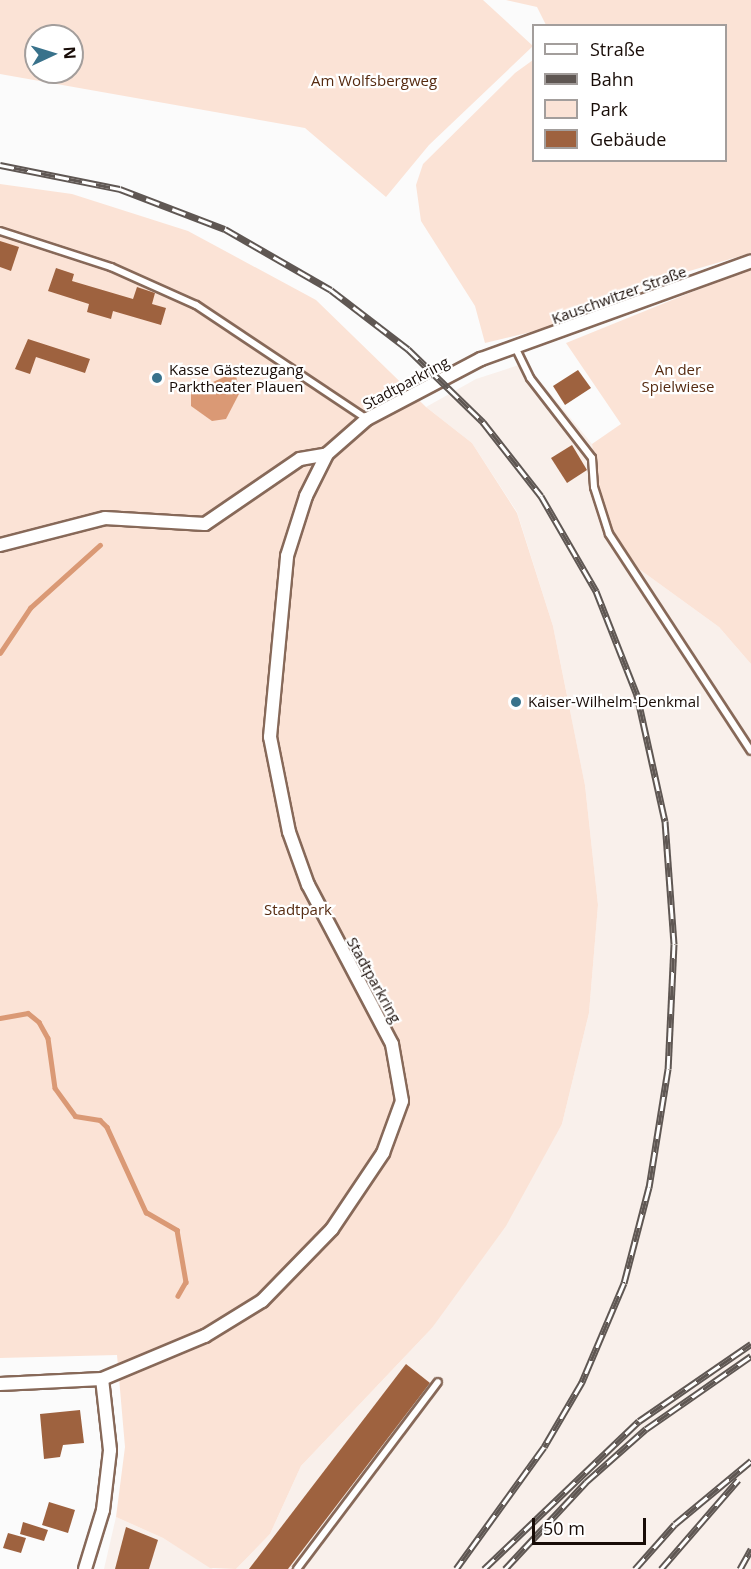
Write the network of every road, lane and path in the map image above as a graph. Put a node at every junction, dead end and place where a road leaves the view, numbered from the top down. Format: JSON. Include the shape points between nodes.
{"nodes":[{"id":1,"x":0,"y":231,"type":"edge"},
{"id":2,"x":751,"y":261,"type":"edge"},
{"id":3,"x":516,"y":349,"type":"junction"},
{"id":4,"x":496,"y":354,"type":"joint"},
{"id":5,"x":367,"y":419,"type":"junction"},
{"id":6,"x":327,"y":454,"type":"junction"},
{"id":7,"x":0,"y":545,"type":"edge"},
{"id":8,"x":751,"y":751,"type":"edge"},
{"id":9,"x":102,"y":1379,"type":"junction"},
{"id":10,"x":438,"y":1382,"type":"dead end"},
{"id":11,"x":0,"y":1384,"type":"edge"},
{"id":12,"x":85,"y":1569,"type":"edge"},
{"id":13,"x":297,"y":1569,"type":"edge"}],
"edges":[{"from":1,"to":5,"type":"lane","via":[[111,267],[196,304],[338,394]]},
{"from":2,"to":3,"type":"street","name":"Kauschwitzer Straße"},
{"from":3,"to":4,"type":"street","name":"Kauschwitzer Straße"},
{"from":3,"to":8,"type":"lane","via":[[530,378],[592,458],[594,488],[609,534]]},
{"from":4,"to":5,"type":"street","name":"Stadtparkring"},
{"from":5,"to":6,"type":"street","name":"Stadtparkring"},
{"from":6,"to":7,"type":"street","via":[[300,459],[205,524],[122,516],[68,524]]},
{"from":6,"to":9,"type":"street","name":"Stadtparkring","via":[[287,556],[270,737],[289,832],[308,885],[392,1044],[402,1101],[383,1153],[302,1265],[262,1300],[205,1336]]},
{"from":9,"to":11,"type":"street","name":"Stadtparkring"},
{"from":9,"to":12,"type":"street","via":[[110,1450],[103,1510]]},
{"from":10,"to":13,"type":"lane"}]}
